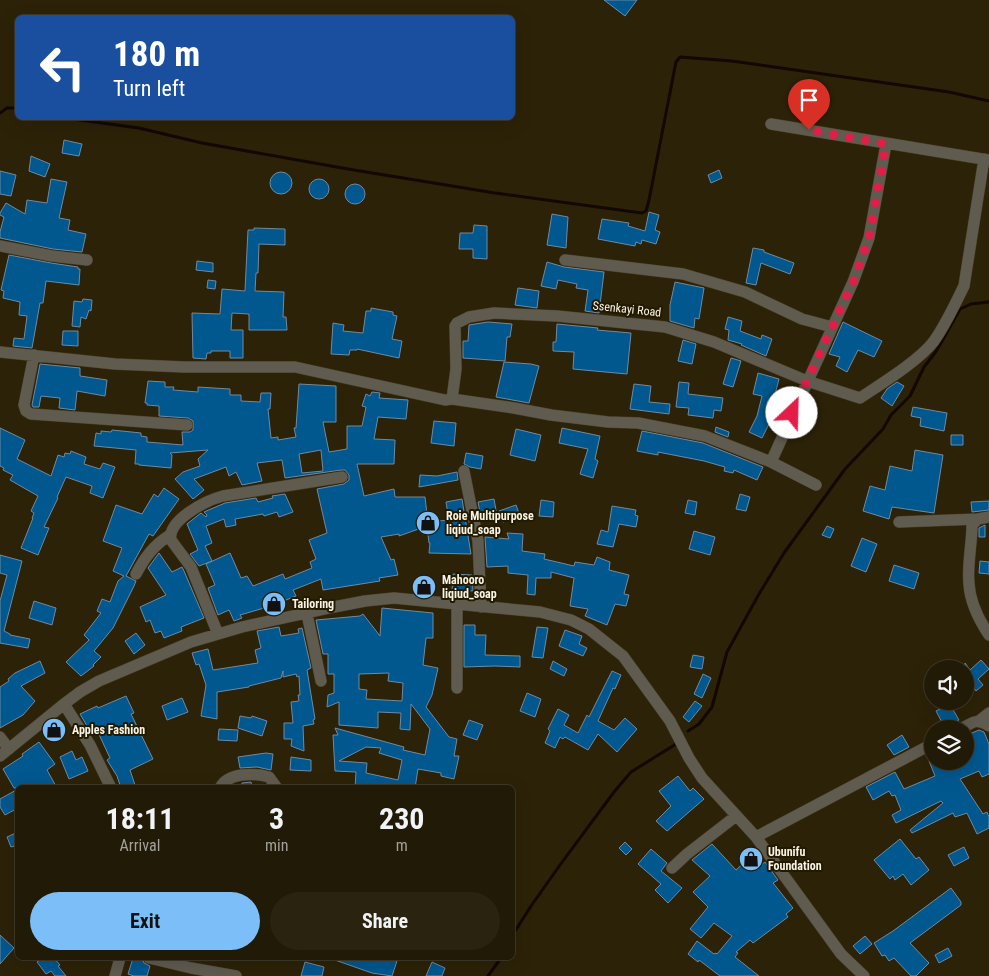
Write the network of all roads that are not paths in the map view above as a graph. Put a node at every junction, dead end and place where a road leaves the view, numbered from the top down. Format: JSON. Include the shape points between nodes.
{"nodes":[{"id":1,"x":771,"y":124,"type":"dead end"},
{"id":2,"x":886,"y":144,"type":"junction"},
{"id":3,"x":987,"y":160,"type":"edge"},
{"id":4,"x":0,"y":246,"type":"edge"},
{"id":5,"x":88,"y":260,"type":"dead end"},
{"id":6,"x":565,"y":260,"type":"dead end"},
{"id":7,"x":832,"y":328,"type":"junction"},
{"id":8,"x":0,"y":352,"type":"edge"},
{"id":9,"x":34,"y":355,"type":"junction"},
{"id":10,"x":807,"y":380,"type":"junction"},
{"id":11,"x":452,"y":399,"type":"junction"},
{"id":12,"x":187,"y":425,"type":"dead end"},
{"id":13,"x":770,"y":462,"type":"junction"},
{"id":14,"x":464,"y":471,"type":"dead end"},
{"id":15,"x":342,"y":477,"type":"dead end"},
{"id":16,"x":816,"y":485,"type":"dead end"},
{"id":17,"x":983,"y":518,"type":"edge"},
{"id":18,"x":899,"y":522,"type":"dead end"},
{"id":19,"x":170,"y":535,"type":"junction"},
{"id":20,"x":136,"y":574,"type":"dead end"},
{"id":21,"x":457,"y":605,"type":"junction"},
{"id":22,"x":481,"y":607,"type":"junction"},
{"id":23,"x":307,"y":614,"type":"junction"},
{"id":24,"x":218,"y":634,"type":"junction"},
{"id":25,"x":989,"y":635,"type":"edge"},
{"id":26,"x":321,"y":681,"type":"dead end"},
{"id":27,"x":457,"y":688,"type":"dead end"},
{"id":28,"x":64,"y":704,"type":"junction"},
{"id":29,"x":989,"y":713,"type":"edge"},
{"id":30,"x":984,"y":723,"type":"edge"},
{"id":31,"x":0,"y":737,"type":"edge"},
{"id":32,"x":924,"y":748,"type":"edge"},
{"id":33,"x":4,"y":753,"type":"edge"},
{"id":34,"x":110,"y":785,"type":"edge"},
{"id":35,"x":222,"y":785,"type":"edge"},
{"id":36,"x":275,"y":785,"type":"edge"},
{"id":37,"x":736,"y":816,"type":"junction"},
{"id":38,"x":756,"y":837,"type":"junction"},
{"id":39,"x":672,"y":868,"type":"dead end"},
{"id":40,"x":119,"y":960,"type":"edge"},
{"id":41,"x":157,"y":960,"type":"edge"},
{"id":42,"x":860,"y":975,"type":"edge"},
{"id":43,"x":115,"y":976,"type":"edge"},
{"id":44,"x":236,"y":976,"type":"edge"}],
"edges":[{"from":1,"to":2,"type":"street"},
{"from":2,"to":3,"type":"street"},
{"from":2,"to":7,"type":"street","via":[[869,238]]},
{"from":3,"to":10,"type":"street","name":"Ssenkayi Road","via":[[964,286],[935,340],[860,398]]},
{"from":4,"to":5,"type":"street"},
{"from":6,"to":7,"type":"street","via":[[683,274],[745,292],[802,319]]},
{"from":7,"to":10,"type":"street"},
{"from":8,"to":9,"type":"street"},
{"from":9,"to":11,"type":"street","via":[[115,364],[295,367],[434,398]]},
{"from":9,"to":12,"type":"street","via":[[24,405],[30,414]]},
{"from":10,"to":11,"type":"street","name":"Ssenkayi Road","via":[[714,342],[665,327],[494,313],[469,317],[455,326],[456,370]]},
{"from":10,"to":13,"type":"street"},
{"from":11,"to":13,"type":"street","via":[[552,416],[638,423],[706,436]]},
{"from":13,"to":16,"type":"street"},
{"from":14,"to":22,"type":"street","via":[[478,541]]},
{"from":15,"to":19,"type":"street","via":[[208,500],[178,522]]},
{"from":17,"to":18,"type":"street"},
{"from":17,"to":25,"type":"street","via":[[972,525],[969,584],[981,623]]},
{"from":19,"to":20,"type":"street","via":[[151,549]]},
{"from":19,"to":24,"type":"street","via":[[191,567]]},
{"from":21,"to":22,"type":"street"},
{"from":21,"to":23,"type":"street","via":[[394,598]]},
{"from":21,"to":27,"type":"street"},
{"from":22,"to":37,"type":"street","via":[[540,612],[571,620],[611,646],[623,656],[670,721],[702,778]]},
{"from":23,"to":24,"type":"street"},
{"from":23,"to":26,"type":"street"},
{"from":24,"to":28,"type":"street","via":[[99,681]]},
{"from":28,"to":33,"type":"street"},
{"from":28,"to":34,"type":"street","via":[[90,745]]},
{"from":29,"to":30,"type":"street"},
{"from":31,"to":33,"type":"street"},
{"from":32,"to":38,"type":"street"},
{"from":35,"to":36,"type":"street","via":[[227,778],[242,775],[269,777]]},
{"from":37,"to":38,"type":"street"},
{"from":37,"to":39,"type":"street"},
{"from":38,"to":42,"type":"street","via":[[841,954]]},
{"from":40,"to":43,"type":"street"},
{"from":41,"to":44,"type":"street"}]}
